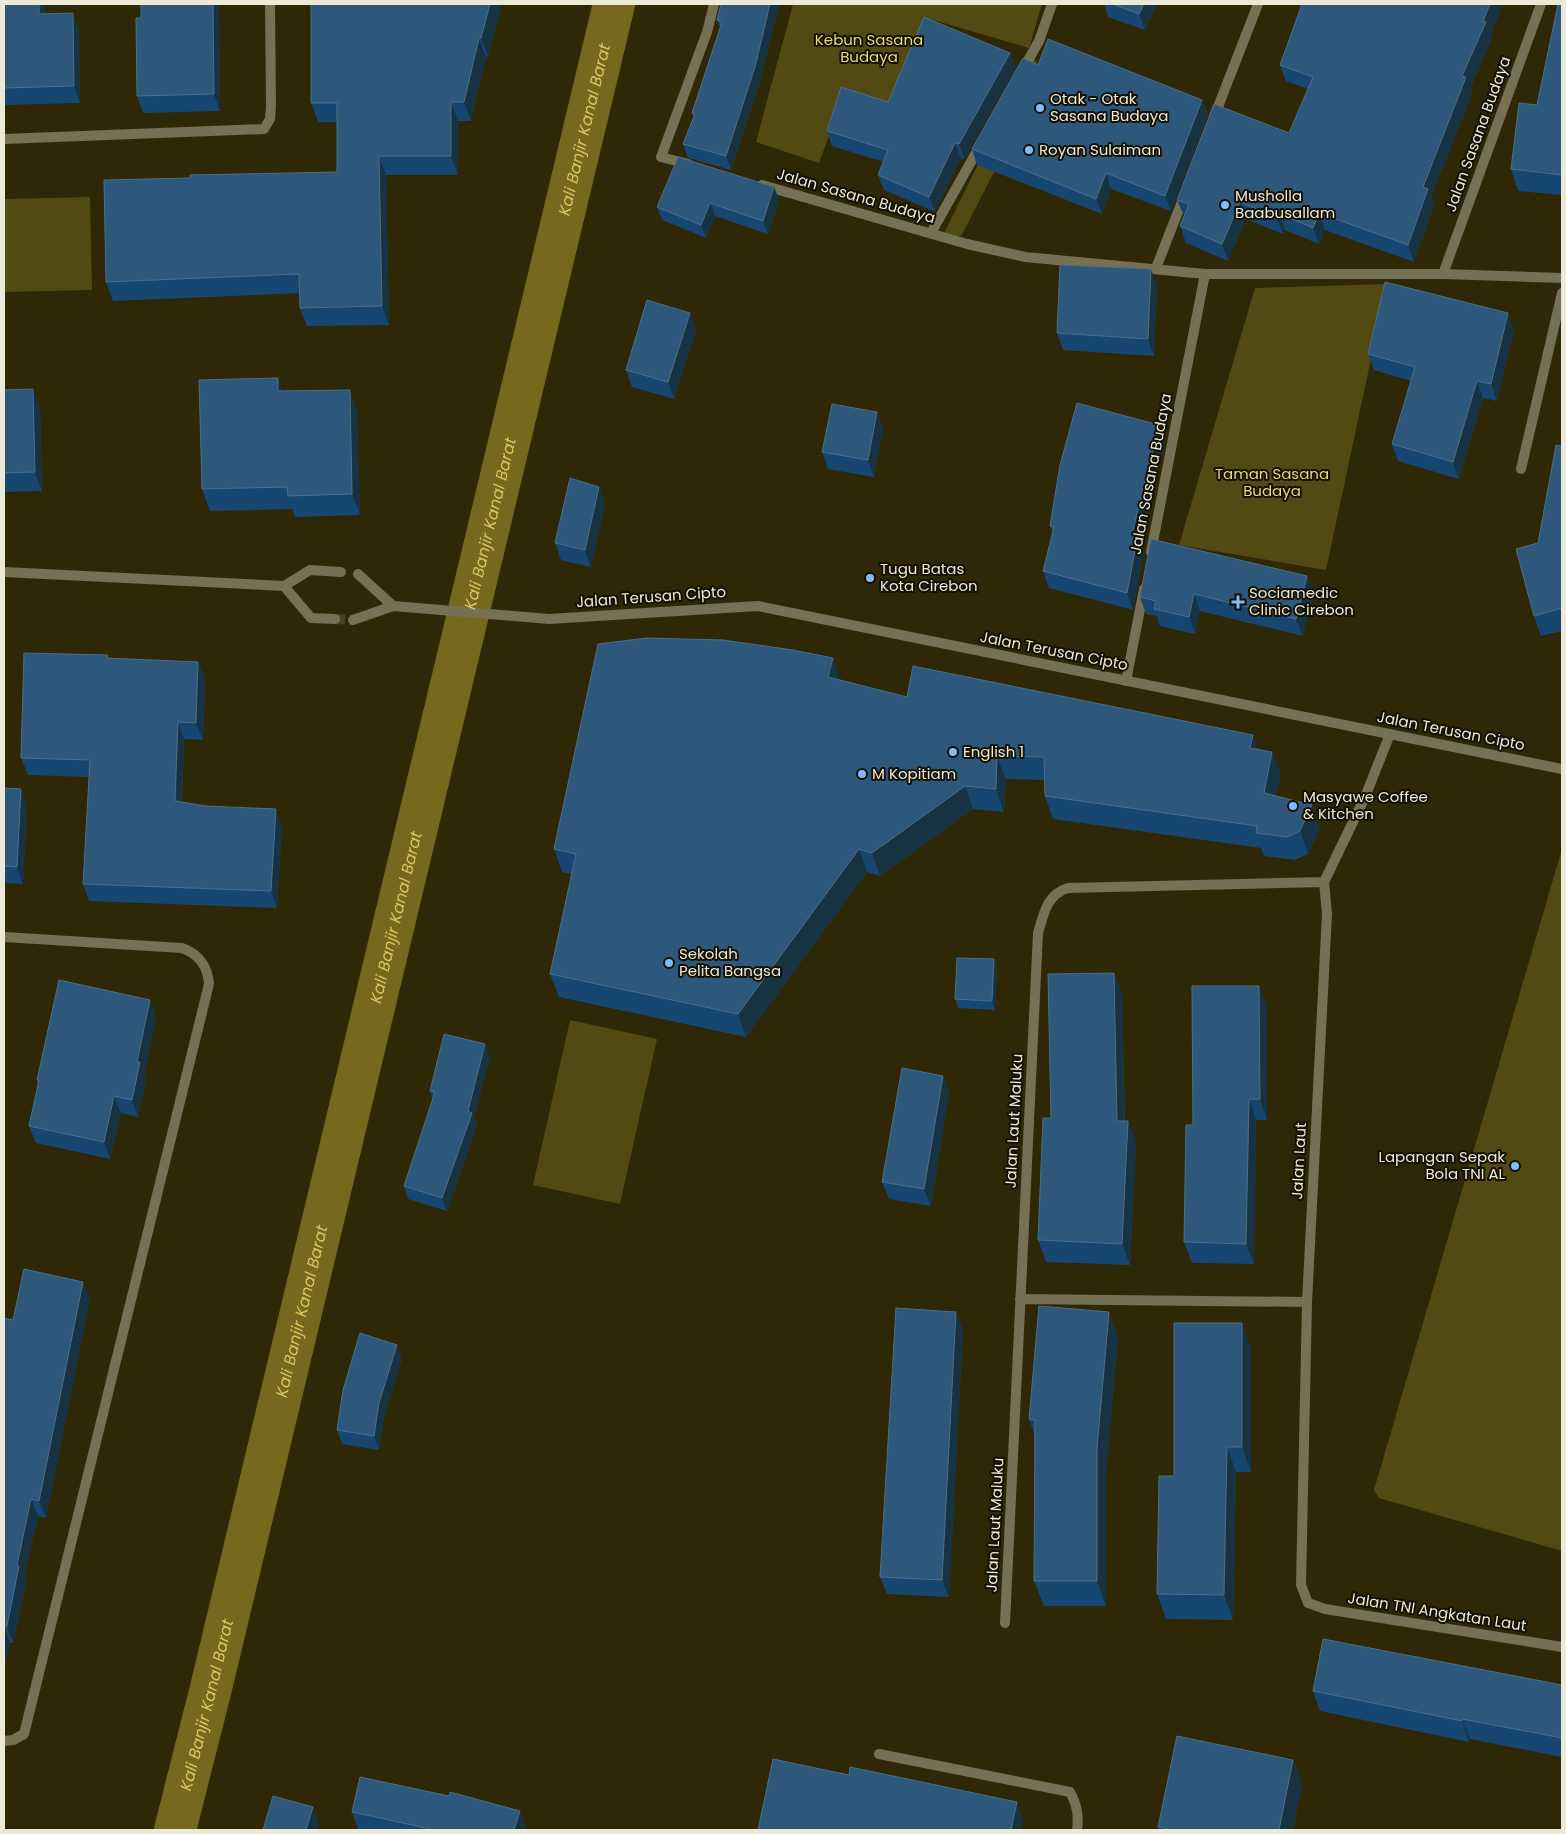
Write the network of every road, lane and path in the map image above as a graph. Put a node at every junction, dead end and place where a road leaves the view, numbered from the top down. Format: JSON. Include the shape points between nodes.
{"nodes":[{"id":1,"x":270,"y":4,"type":"edge"},
{"id":2,"x":714,"y":4,"type":"edge"},
{"id":3,"x":1052,"y":4,"type":"edge"},
{"id":4,"x":1258,"y":4,"type":"edge"},
{"id":5,"x":1541,"y":4,"type":"edge"},
{"id":6,"x":1014,"y":85,"type":"edge"},
{"id":7,"x":1208,"y":132,"type":"edge"},
{"id":8,"x":985,"y":137,"type":"edge"},
{"id":9,"x":4,"y":139,"type":"edge"},
{"id":10,"x":698,"y":167,"type":"edge"},
{"id":11,"x":754,"y":183,"type":"edge"},
{"id":12,"x":1187,"y":186,"type":"edge"},
{"id":13,"x":931,"y":233,"type":"junction"},
{"id":14,"x":1156,"y":268,"type":"junction"},
{"id":15,"x":1205,"y":274,"type":"junction"},
{"id":16,"x":1443,"y":274,"type":"junction"},
{"id":17,"x":1562,"y":278,"type":"edge"},
{"id":18,"x":1562,"y":293,"type":"edge"},
{"id":19,"x":1521,"y":469,"type":"dead end"},
{"id":20,"x":4,"y":572,"type":"edge"},
{"id":21,"x":341,"y":572,"type":"dead end"},
{"id":22,"x":358,"y":574,"type":"dead end"},
{"id":23,"x":284,"y":586,"type":"junction"},
{"id":24,"x":393,"y":606,"type":"junction"},
{"id":25,"x":336,"y":619,"type":"tunnel mouth"},
{"id":26,"x":353,"y":620,"type":"tunnel mouth"},
{"id":27,"x":1126,"y":680,"type":"junction"},
{"id":28,"x":1390,"y":734,"type":"junction"},
{"id":29,"x":1562,"y":769,"type":"edge"},
{"id":30,"x":1324,"y":882,"type":"junction"},
{"id":31,"x":4,"y":937,"type":"edge"},
{"id":32,"x":1020,"y":1299,"type":"junction"},
{"id":33,"x":1307,"y":1302,"type":"junction"},
{"id":34,"x":1308,"y":1603,"type":"joint"},
{"id":35,"x":1005,"y":1623,"type":"dead end"},
{"id":36,"x":1562,"y":1647,"type":"edge"},
{"id":37,"x":4,"y":1741,"type":"edge"},
{"id":38,"x":878,"y":1754,"type":"dead end"},
{"id":39,"x":1077,"y":1830,"type":"edge"}],
"edges":[{"from":1,"to":9,"type":"street","via":[[270,119],[264,129]]},
{"from":2,"to":10,"type":"street","via":[[707,32],[661,157]]},
{"from":3,"to":6,"type":"street","via":[[1039,41]]},
{"from":4,"to":7,"type":"street"},
{"from":5,"to":16,"type":"street","name":"Jalan Sasana Budaya"},
{"from":8,"to":13,"type":"street"},
{"from":11,"to":13,"type":"street","name":"Jalan Sasana Budaya"},
{"from":12,"to":14,"type":"street"},
{"from":13,"to":14,"type":"street","name":"Jalan Sasana Budaya","via":[[1017,256]]},
{"from":14,"to":15,"type":"street","name":"Jalan Sasana Budaya"},
{"from":15,"to":16,"type":"street","name":"Jalan Sasana Budaya"},
{"from":15,"to":27,"type":"street","name":"Jalan Sasana Budaya"},
{"from":16,"to":17,"type":"street","name":"Jalan Sasana Budaya"},
{"from":18,"to":19,"type":"street"},
{"from":20,"to":23,"type":"street"},
{"from":21,"to":23,"type":"street","via":[[310,570]]},
{"from":22,"to":24,"type":"street"},
{"from":23,"to":25,"type":"street","via":[[311,618]]},
{"from":24,"to":26,"type":"street"},
{"from":24,"to":27,"type":"street","name":"Jalan Terusan Cipto","via":[[548,619],[758,606]]},
{"from":27,"to":28,"type":"street","name":"Jalan Terusan Cipto"},
{"from":28,"to":29,"type":"street","name":"Jalan Terusan Cipto"},
{"from":28,"to":30,"type":"street","via":[[1366,797]]},
{"from":30,"to":32,"type":"street","name":"Jalan Laut Maluku","via":[[1068,888],[1060,890],[1050,900],[1038,933]]},
{"from":30,"to":33,"type":"street","name":"Jalan Laut","via":[[1327,914]]},
{"from":31,"to":37,"type":"street","via":[[182,948],[190,951],[208,972],[208,984],[24,1734]]},
{"from":32,"to":33,"type":"street"},
{"from":32,"to":35,"type":"street","name":"Jalan Laut Maluku"},
{"from":33,"to":34,"type":"street","name":"Jalan Laut","via":[[1301,1584]]},
{"from":34,"to":36,"type":"street","name":"Jalan TNI Angkatan Laut","via":[[1345,1613]]},
{"from":38,"to":39,"type":"street","via":[[1070,1792],[1078,1810]]}]}
